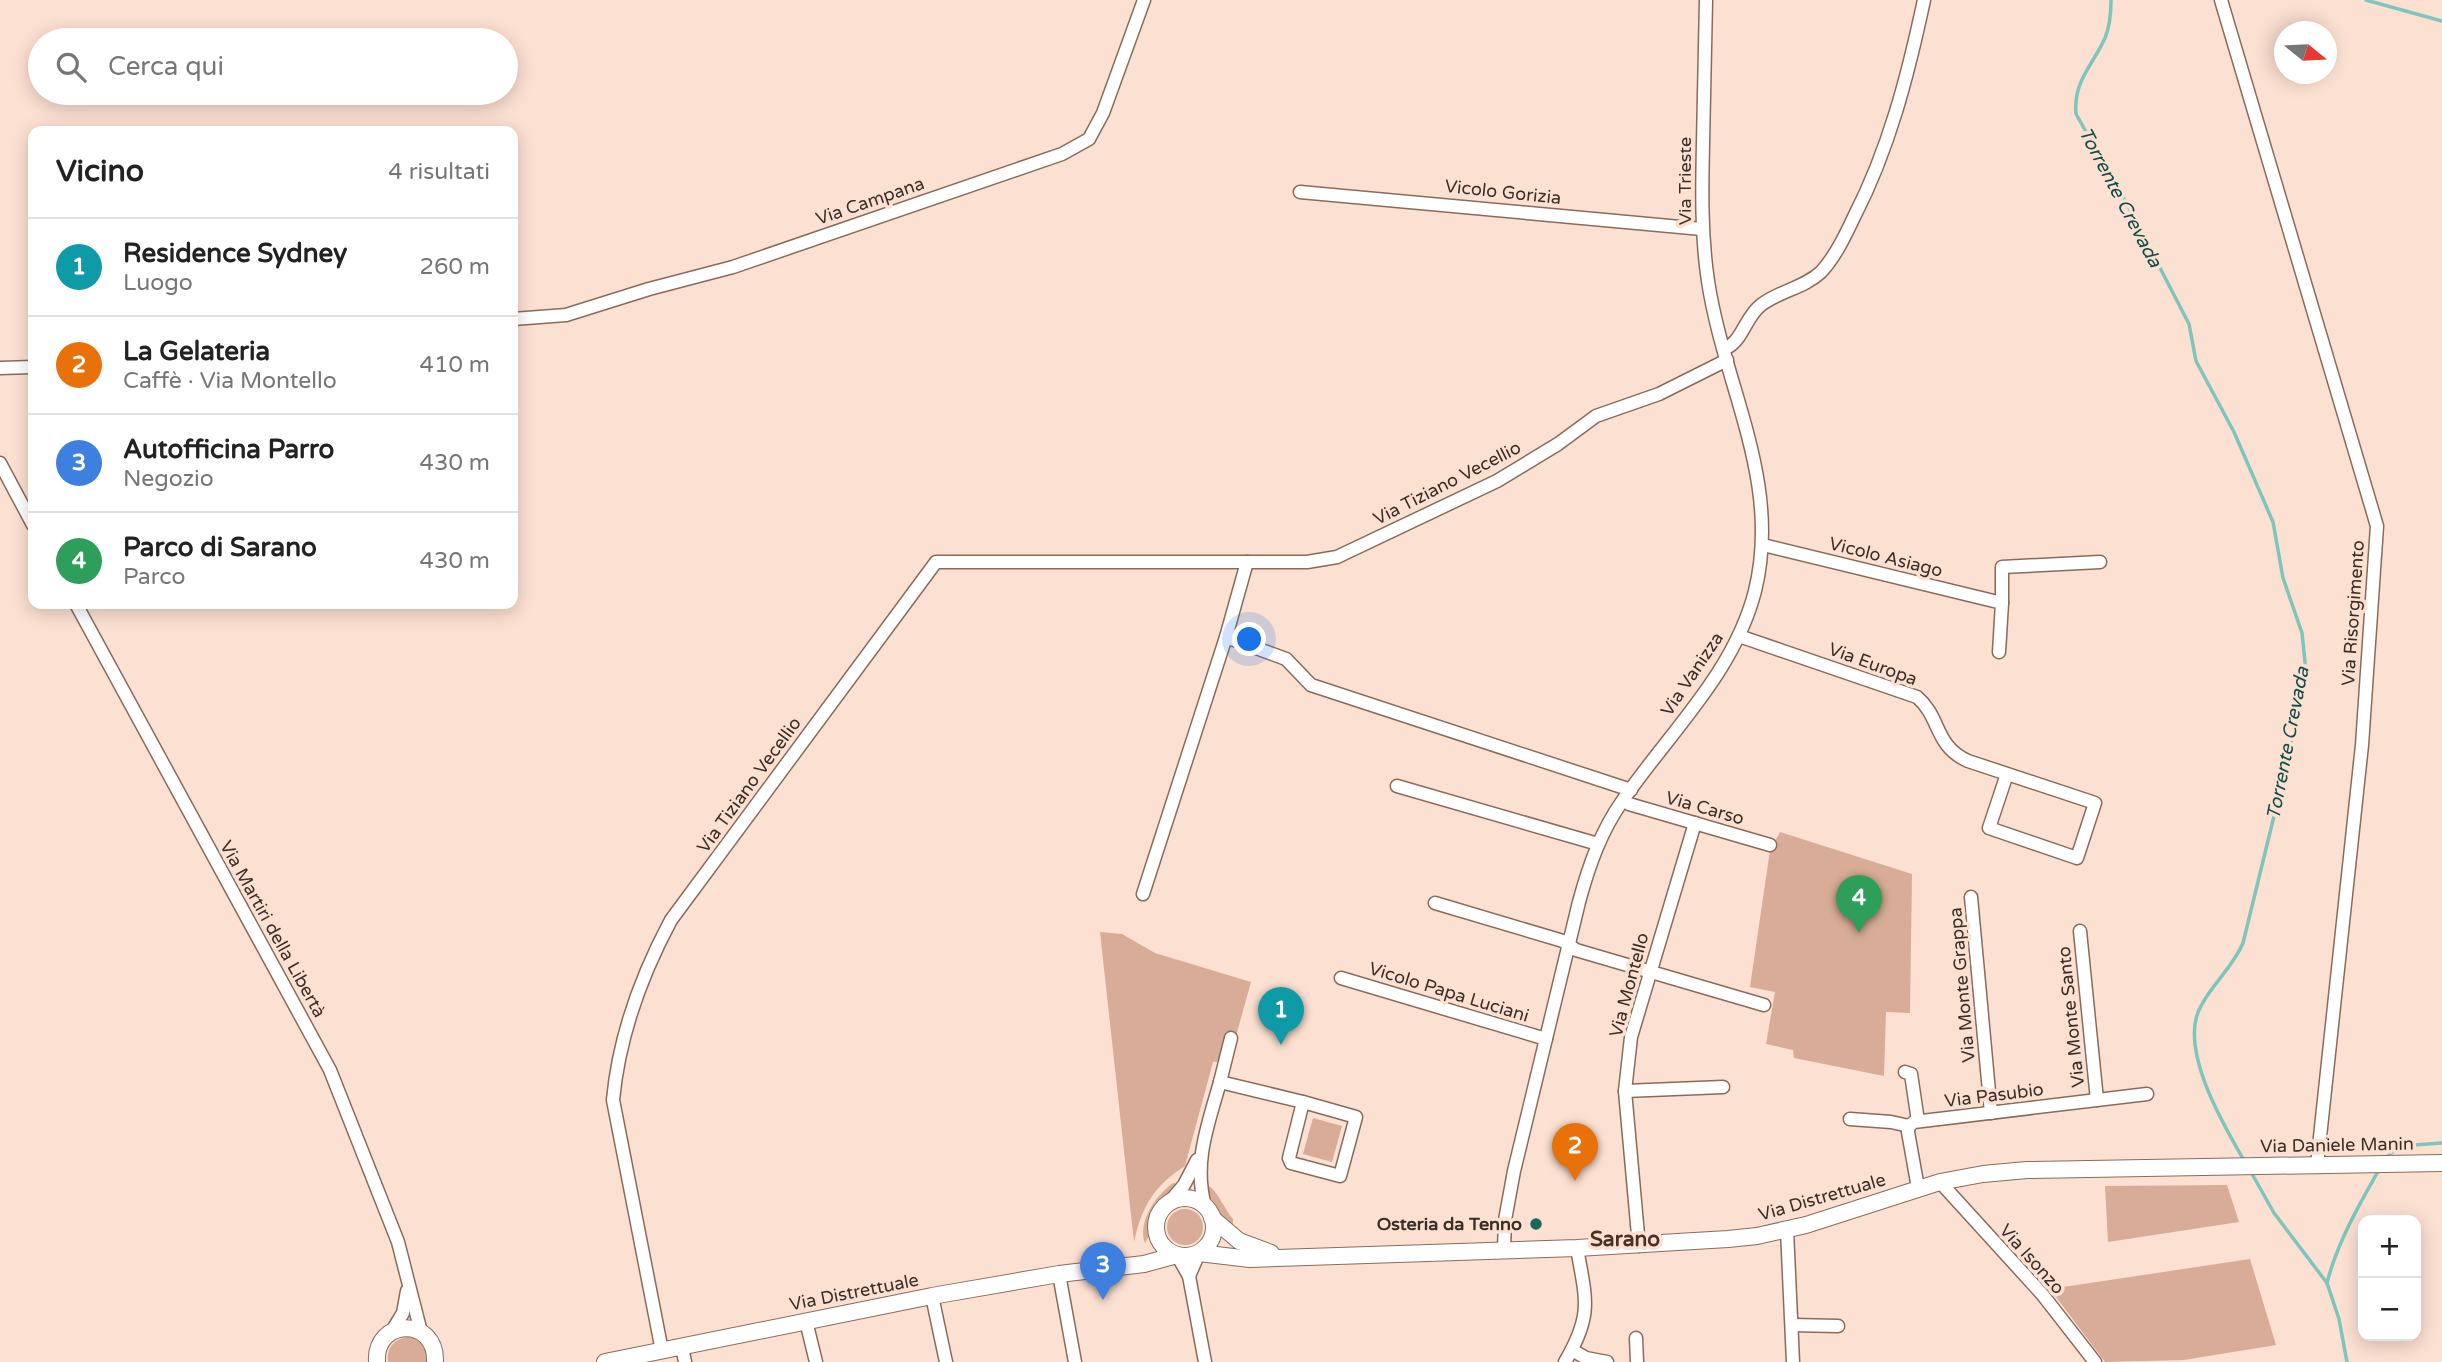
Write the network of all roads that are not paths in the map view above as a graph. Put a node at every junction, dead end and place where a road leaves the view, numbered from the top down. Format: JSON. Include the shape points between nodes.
{"nodes":[{"id":1,"x":1144,"y":0,"type":"edge"},
{"id":2,"x":1706,"y":0,"type":"edge"},
{"id":3,"x":1924,"y":0,"type":"edge"},
{"id":4,"x":2221,"y":0,"type":"edge"},
{"id":5,"x":1300,"y":192,"type":"dead end"},
{"id":6,"x":1702,"y":229,"type":"junction"},
{"id":7,"x":518,"y":319,"type":"edge"},
{"id":8,"x":1726,"y":354,"type":"junction"},
{"id":9,"x":0,"y":368,"type":"edge"},
{"id":10,"x":28,"y":368,"type":"edge"},
{"id":11,"x":0,"y":463,"type":"edge"},
{"id":12,"x":28,"y":516,"type":"edge"},
{"id":13,"x":1763,"y":545,"type":"junction"},
{"id":14,"x":1247,"y":562,"type":"junction"},
{"id":15,"x":2100,"y":562,"type":"dead end"},
{"id":16,"x":2002,"y":603,"type":"junction"},
{"id":17,"x":79,"y":609,"type":"edge"},
{"id":18,"x":1739,"y":636,"type":"junction"},
{"id":19,"x":1226,"y":637,"type":"junction"},
{"id":20,"x":1999,"y":652,"type":"dead end"},
{"id":21,"x":2007,"y":774,"type":"junction"},
{"id":22,"x":1397,"y":786,"type":"dead end"},
{"id":23,"x":1631,"y":790,"type":"junction"},
{"id":24,"x":1629,"y":804,"type":"dead end"},
{"id":25,"x":1695,"y":823,"type":"junction"},
{"id":26,"x":1598,"y":844,"type":"junction"},
{"id":27,"x":1770,"y":845,"type":"dead end"},
{"id":28,"x":1143,"y":894,"type":"dead end"},
{"id":29,"x":1971,"y":897,"type":"dead end"},
{"id":30,"x":1436,"y":903,"type":"dead end"},
{"id":31,"x":2080,"y":931,"type":"dead end"},
{"id":32,"x":1568,"y":946,"type":"junction"},
{"id":33,"x":1649,"y":971,"type":"junction"},
{"id":34,"x":1341,"y":978,"type":"dead end"},
{"id":35,"x":1764,"y":1005,"type":"dead end"},
{"id":36,"x":1231,"y":1038,"type":"dead end"},
{"id":37,"x":1546,"y":1040,"type":"junction"},
{"id":38,"x":1905,"y":1072,"type":"dead end"},
{"id":39,"x":1220,"y":1083,"type":"junction"},
{"id":40,"x":1723,"y":1087,"type":"dead end"},
{"id":41,"x":1625,"y":1091,"type":"junction"},
{"id":42,"x":2147,"y":1094,"type":"dead end"},
{"id":43,"x":2097,"y":1100,"type":"junction"},
{"id":44,"x":1303,"y":1102,"type":"junction"},
{"id":45,"x":1991,"y":1112,"type":"junction"},
{"id":46,"x":1850,"y":1119,"type":"dead end"},
{"id":47,"x":1914,"y":1124,"type":"junction"},
{"id":48,"x":1201,"y":1151,"type":"junction"},
{"id":49,"x":2442,"y":1163,"type":"edge"},
{"id":50,"x":2316,"y":1165,"type":"junction"},
{"id":51,"x":2232,"y":1167,"type":"joint"},
{"id":52,"x":1940,"y":1182,"type":"junction"},
{"id":53,"x":1918,"y":1188,"type":"junction"},
{"id":54,"x":1167,"y":1205,"type":"junction"},
{"id":55,"x":1208,"y":1212,"type":"junction"},
{"id":56,"x":1787,"y":1230,"type":"junction"},
{"id":57,"x":1157,"y":1236,"type":"junction"},
{"id":58,"x":1639,"y":1245,"type":"junction"},
{"id":59,"x":1577,"y":1248,"type":"junction"},
{"id":60,"x":1504,"y":1250,"type":"junction"},
{"id":61,"x":1199,"y":1253,"type":"junction"},
{"id":62,"x":1177,"y":1255,"type":"junction"},
{"id":63,"x":1294,"y":1257,"type":"junction"},
{"id":64,"x":1112,"y":1267,"type":"junction"},
{"id":65,"x":1059,"y":1274,"type":"junction"},
{"id":66,"x":1189,"y":1276,"type":"junction"},
{"id":67,"x":408,"y":1284,"type":"junction"},
{"id":68,"x":932,"y":1296,"type":"junction"},
{"id":69,"x":806,"y":1321,"type":"junction"},
{"id":70,"x":1792,"y":1325,"type":"junction"},
{"id":71,"x":1838,"y":1326,"type":"dead end"},
{"id":72,"x":392,"y":1331,"type":"junction"},
{"id":73,"x":421,"y":1332,"type":"junction"},
{"id":74,"x":1636,"y":1338,"type":"dead end"},
{"id":75,"x":1572,"y":1350,"type":"junction"},
{"id":76,"x":662,"y":1351,"type":"junction"},
{"id":77,"x":684,"y":1354,"type":"edge"},
{"id":78,"x":439,"y":1358,"type":"edge"},
{"id":79,"x":376,"y":1360,"type":"edge"},
{"id":80,"x":605,"y":1362,"type":"edge"},
{"id":81,"x":816,"y":1362,"type":"edge"},
{"id":82,"x":946,"y":1362,"type":"edge"},
{"id":83,"x":1075,"y":1362,"type":"edge"},
{"id":84,"x":1205,"y":1362,"type":"edge"},
{"id":85,"x":1565,"y":1362,"type":"edge"},
{"id":86,"x":1607,"y":1362,"type":"edge"},
{"id":87,"x":1637,"y":1362,"type":"edge"},
{"id":88,"x":1793,"y":1362,"type":"edge"},
{"id":89,"x":2095,"y":1362,"type":"edge"}],
"edges":[{"from":1,"to":7,"type":"street","name":"Via Campana","via":[[1089,139],[1062,154],[733,267],[566,315]]},
{"from":2,"to":6,"type":"street","name":"Via Trieste"},
{"from":3,"to":8,"type":"street","name":"Via Tiziano Vecellio","via":[[1885,147],[1837,250],[1809,281],[1755,309]]},
{"from":4,"to":50,"type":"street","name":"Via Risorgimento","via":[[2377,526],[2362,745]]},
{"from":5,"to":6,"type":"street","name":"Vicolo Gorizia"},
{"from":6,"to":8,"type":"street","name":"Via Trieste","via":[[1710,293]]},
{"from":8,"to":13,"type":"street","name":"Via Vanizza","via":[[1760,484]]},
{"from":8,"to":14,"type":"street","name":"Via Tiziano Vecellio","via":[[1659,394],[1596,416],[1497,481],[1337,557]]},
{"from":9,"to":10,"type":"street"},
{"from":11,"to":12,"type":"street"},
{"from":13,"to":16,"type":"street","name":"Vicolo Asiago"},
{"from":13,"to":18,"type":"street","name":"Via Vanizza","via":[[1754,594]]},
{"from":14,"to":19,"type":"street"},
{"from":14,"to":76,"type":"street","name":"Via Tiziano Vecellio","via":[[936,562],[824,713],[671,920],[651,958],[625,1031],[613,1100]]},
{"from":15,"to":16,"type":"street","via":[[2002,567]]},
{"from":16,"to":20,"type":"street"},
{"from":17,"to":67,"type":"street","name":"Via Martiri della Libertà","via":[[330,1070],[398,1242]]},
{"from":18,"to":21,"type":"street","name":"Via Europa","via":[[1917,697],[1954,754]]},
{"from":18,"to":23,"type":"street","name":"Via Vanizza","via":[[1716,676]]},
{"from":19,"to":23,"type":"street","via":[[1286,659],[1311,685]]},
{"from":19,"to":28,"type":"street"},
{"from":21,"to":21,"type":"street","name":"Via Europa","via":[[1989,828],[2077,858],[2095,803]]},
{"from":22,"to":26,"type":"street"},
{"from":23,"to":26,"type":"street","name":"Via Vanizza"},
{"from":24,"to":25,"type":"street","name":"Via Carso"},
{"from":25,"to":27,"type":"street","name":"Via Carso"},
{"from":25,"to":33,"type":"street","name":"Via Montello"},
{"from":26,"to":32,"type":"street","name":"Via Vanizza"},
{"from":29,"to":45,"type":"street","name":"Via Monte Grappa"},
{"from":30,"to":32,"type":"street"},
{"from":31,"to":43,"type":"street","name":"Via Monte Santo"},
{"from":32,"to":33,"type":"street"},
{"from":32,"to":37,"type":"street","name":"Via Vanizza"},
{"from":33,"to":35,"type":"street"},
{"from":33,"to":41,"type":"street","name":"Via Montello","via":[[1630,1037]]},
{"from":34,"to":37,"type":"street","name":"Vicolo Papa Luciani"},
{"from":36,"to":39,"type":"street"},
{"from":37,"to":60,"type":"street","name":"Via Vanizza","via":[[1514,1171]]},
{"from":38,"to":47,"type":"street","via":[[1911,1074]]},
{"from":39,"to":44,"type":"street"},
{"from":39,"to":48,"type":"street"},
{"from":40,"to":41,"type":"street"},
{"from":41,"to":58,"type":"street","name":"Via Montello"},
{"from":42,"to":43,"type":"street","name":"Via Pasubio"},
{"from":43,"to":45,"type":"street","name":"Via Pasubio"},
{"from":44,"to":44,"type":"street","via":[[1290,1163],[1340,1176],[1356,1117]]},
{"from":45,"to":47,"type":"street","name":"Via Pasubio"},
{"from":46,"to":47,"type":"street","name":"Via Pasubio"},
{"from":47,"to":53,"type":"street","via":[[1908,1132]]},
{"from":48,"to":54,"type":"street"},
{"from":48,"to":55,"type":"street","via":[[1199,1181]]},
{"from":49,"to":50,"type":"main road","name":"Via Daniele Manin"},
{"from":50,"to":51,"type":"main road","name":"Via Daniele Manin"},
{"from":51,"to":52,"type":"main road","name":"Via Distrettuale","via":[[2027,1170]]},
{"from":52,"to":53,"type":"main road","name":"Via Distrettuale"},
{"from":52,"to":89,"type":"street","name":"Via Isonzo","via":[[2042,1294]]},
{"from":53,"to":56,"type":"main road","name":"Via Distrettuale"},
{"from":54,"to":55,"type":"main road","via":[[1182,1199],[1198,1202]]},
{"from":54,"to":57,"type":"main road","via":[[1157,1219]]},
{"from":55,"to":61,"type":"main road","via":[[1214,1226],[1210,1241]]},
{"from":55,"to":63,"type":"main road","via":[[1239,1241]]},
{"from":56,"to":58,"type":"main road","name":"Via Distrettuale"},
{"from":56,"to":70,"type":"street"},
{"from":57,"to":62,"type":"main road"},
{"from":57,"to":64,"type":"main road","via":[[1135,1259]]},
{"from":58,"to":59,"type":"main road","name":"Via Distrettuale"},
{"from":59,"to":60,"type":"main road","name":"Via Distrettuale"},
{"from":59,"to":75,"type":"street","via":[[1586,1303]]},
{"from":60,"to":63,"type":"main road","name":"Via Distrettuale"},
{"from":61,"to":62,"type":"main road"},
{"from":61,"to":63,"type":"main road","via":[[1250,1259]]},
{"from":61,"to":66,"type":"street"},
{"from":62,"to":64,"type":"main road","name":"Via Distrettuale"},
{"from":62,"to":66,"type":"street"},
{"from":64,"to":65,"type":"main road","name":"Via Distrettuale"},
{"from":65,"to":68,"type":"main road","name":"Via Distrettuale"},
{"from":65,"to":83,"type":"street"},
{"from":66,"to":84,"type":"street"},
{"from":67,"to":72,"type":"street","via":[[403,1313]]},
{"from":67,"to":73,"type":"street","name":"Via Martiri della Libertà"},
{"from":68,"to":69,"type":"main road","name":"Via Distrettuale"},
{"from":68,"to":82,"type":"street"},
{"from":69,"to":77,"type":"main road","name":"Via Distrettuale"},
{"from":69,"to":81,"type":"street"},
{"from":70,"to":71,"type":"street"},
{"from":70,"to":88,"type":"street"},
{"from":72,"to":73,"type":"main road","via":[[412,1328]]},
{"from":72,"to":79,"type":"main road","via":[[381,1342]]},
{"from":73,"to":78,"type":"main road"},
{"from":74,"to":87,"type":"street"},
{"from":75,"to":85,"type":"street"},
{"from":75,"to":86,"type":"street"},
{"from":76,"to":77,"type":"main road","name":"Via Distrettuale"},
{"from":76,"to":80,"type":"main road","name":"Via Distrettuale"}]}
